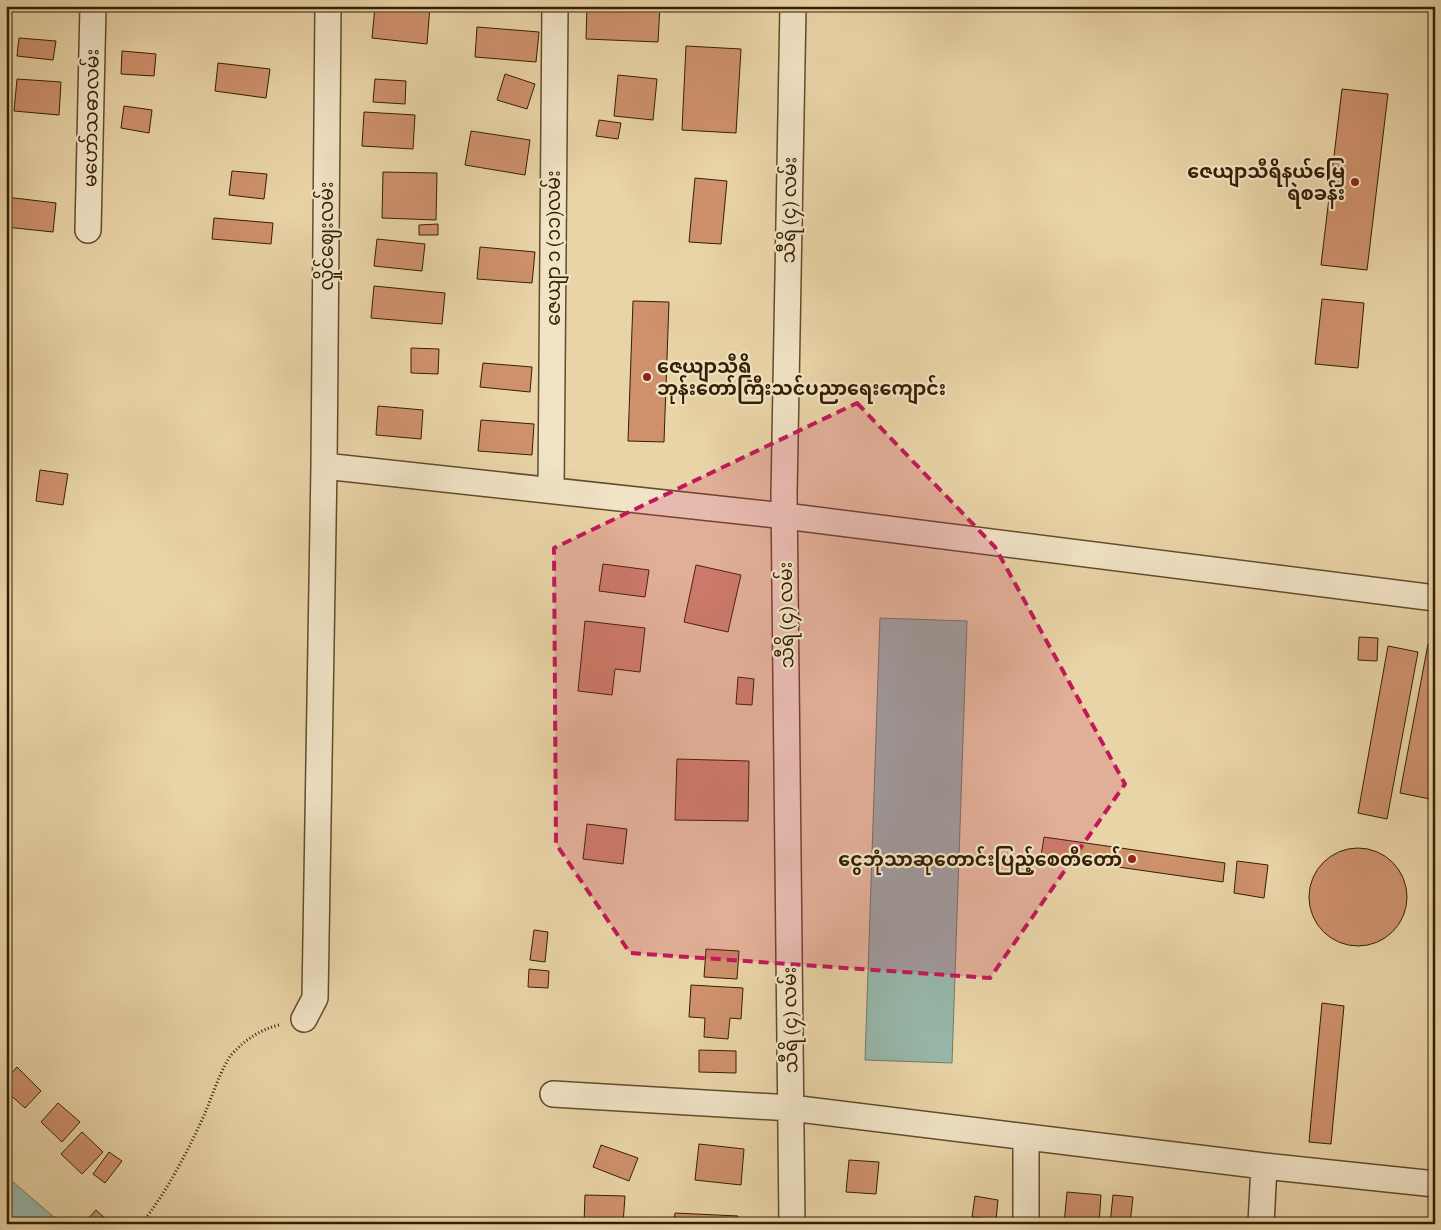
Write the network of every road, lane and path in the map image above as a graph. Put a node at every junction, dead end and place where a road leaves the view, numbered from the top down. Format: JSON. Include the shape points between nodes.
{"nodes":[{"id":1,"x":93,"y":6,"type":"edge"},
{"id":2,"x":328,"y":6,"type":"edge"},
{"id":3,"x":555,"y":6,"type":"edge"},
{"id":4,"x":793,"y":6,"type":"edge"},
{"id":5,"x":88,"y":230,"type":"dead end"},
{"id":6,"x":324,"y":466,"type":"junction"},
{"id":7,"x":552,"y":490,"type":"junction"},
{"id":8,"x":785,"y":516,"type":"junction"},
{"id":9,"x":1435,"y":598,"type":"edge"},
{"id":10,"x":304,"y":1019,"type":"joint"},
{"id":11,"x":553,"y":1094,"type":"dead end"},
{"id":12,"x":791,"y":1108,"type":"junction"},
{"id":13,"x":1026,"y":1137,"type":"junction"},
{"id":14,"x":1264,"y":1166,"type":"junction"},
{"id":15,"x":1435,"y":1184,"type":"edge"},
{"id":16,"x":141,"y":1224,"type":"edge"},
{"id":17,"x":792,"y":1224,"type":"edge"},
{"id":18,"x":1026,"y":1224,"type":"edge"},
{"id":19,"x":1261,"y":1224,"type":"edge"}],
"edges":[{"from":1,"to":5,"type":"street","name":"မဟော်သဓာလမ်း"},
{"from":2,"to":6,"type":"street","name":"လှိုင်ဈေးလမ်း"},
{"from":3,"to":7,"type":"street","name":"ဇေယျာ ၁ (၁၁)လမ်း"},
{"from":4,"to":8,"type":"street","name":"သီရိ (၄) လမ်း"},
{"from":6,"to":7,"type":"street"},
{"from":6,"to":10,"type":"street","name":"လှိုင်ဈေးလမ်း","via":[[315,998]]},
{"from":7,"to":8,"type":"street"},
{"from":8,"to":9,"type":"street"},
{"from":8,"to":12,"type":"street","name":"သီရိ (၄) လမ်း"},
{"from":10,"to":16,"type":"path","via":[[267,1028],[250,1037],[230,1057],[199,1126],[155,1207]]},
{"from":11,"to":12,"type":"street"},
{"from":12,"to":13,"type":"street"},
{"from":12,"to":17,"type":"street","name":"သီရိ (၄) လမ်း"},
{"from":13,"to":14,"type":"street"},
{"from":13,"to":18,"type":"street"},
{"from":14,"to":15,"type":"street"},
{"from":14,"to":19,"type":"street"}]}
